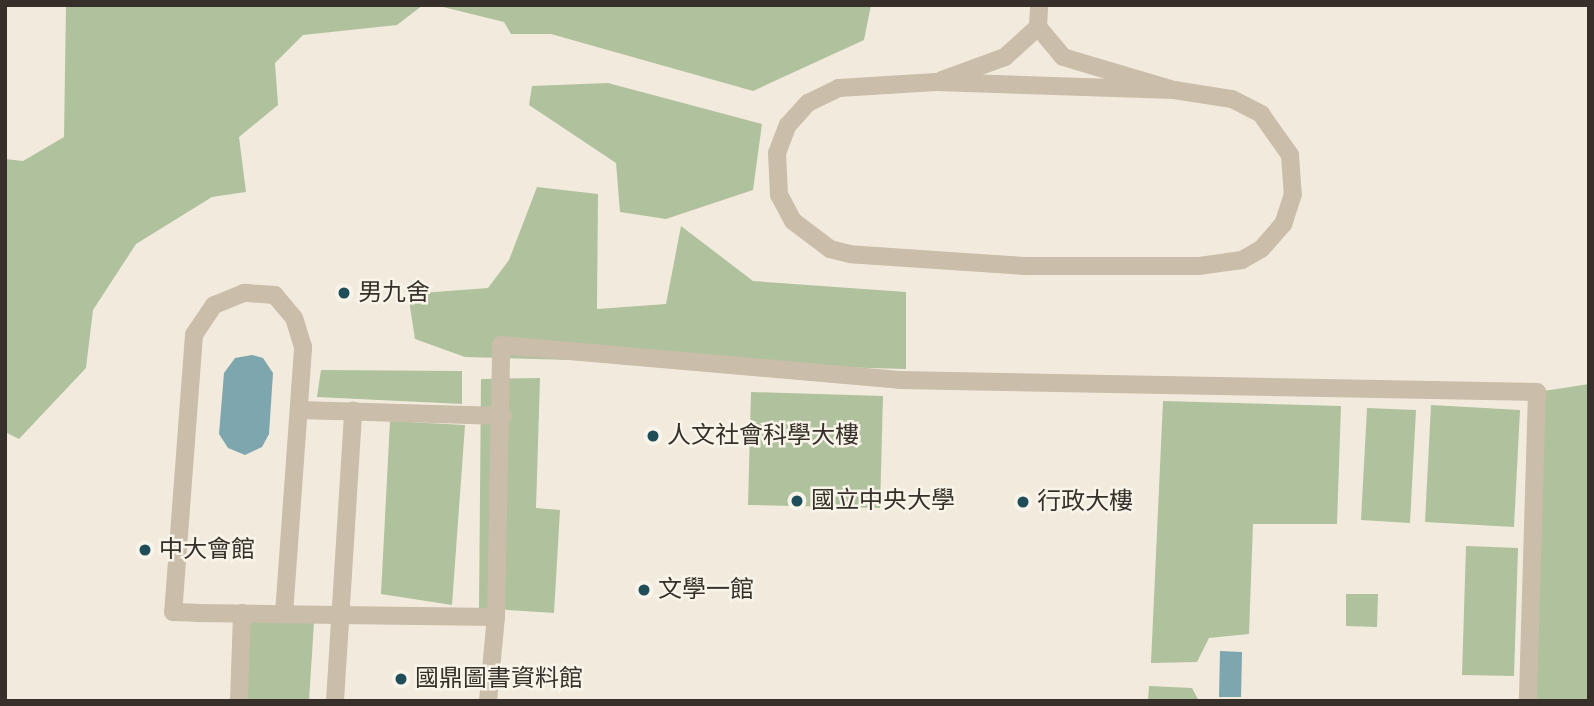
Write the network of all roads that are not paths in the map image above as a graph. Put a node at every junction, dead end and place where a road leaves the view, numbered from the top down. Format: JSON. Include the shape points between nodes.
{"nodes":[{"id":1,"x":1039,"y":5,"type":"edge"},
{"id":2,"x":1038,"y":27,"type":"junction"},
{"id":3,"x":936,"y":82,"type":"junction"},
{"id":4,"x":1174,"y":90,"type":"junction"},
{"id":5,"x":299,"y":410,"type":"junction"},
{"id":6,"x":353,"y":411,"type":"junction"},
{"id":7,"x":503,"y":416,"type":"junction"},
{"id":8,"x":242,"y":613,"type":"junction"},
{"id":9,"x":284,"y":614,"type":"junction"},
{"id":10,"x":338,"y":615,"type":"junction"},
{"id":11,"x":496,"y":617,"type":"junction"},
{"id":12,"x":239,"y":701,"type":"edge"},
{"id":13,"x":335,"y":701,"type":"edge"},
{"id":14,"x":488,"y":701,"type":"edge"},
{"id":15,"x":1528,"y":701,"type":"edge"}],
"edges":[{"from":1,"to":2,"type":"street"},
{"from":2,"to":3,"type":"street","via":[[1005,57]]},
{"from":2,"to":4,"type":"street","via":[[1063,57]]},
{"from":3,"to":4,"type":"street"},
{"from":3,"to":4,"type":"street","via":[[839,88],[808,103],[788,125],[777,153],[779,195],[805,234],[850,254],[1049,268],[1199,266],[1242,260],[1261,249],[1283,224],[1293,194],[1290,155],[1261,114],[1232,99]]},
{"from":5,"to":6,"type":"street"},
{"from":5,"to":8,"type":"street","via":[[303,347],[294,318],[275,295],[244,293],[214,305],[194,335],[173,612]]},
{"from":5,"to":9,"type":"street"},
{"from":6,"to":7,"type":"street"},
{"from":6,"to":10,"type":"street"},
{"from":7,"to":11,"type":"street"},
{"from":7,"to":15,"type":"street","via":[[501,345],[899,380],[1537,393]]},
{"from":8,"to":9,"type":"street"},
{"from":8,"to":12,"type":"street"},
{"from":9,"to":10,"type":"street"},
{"from":10,"to":11,"type":"street"},
{"from":10,"to":13,"type":"street"},
{"from":11,"to":14,"type":"street"}]}
